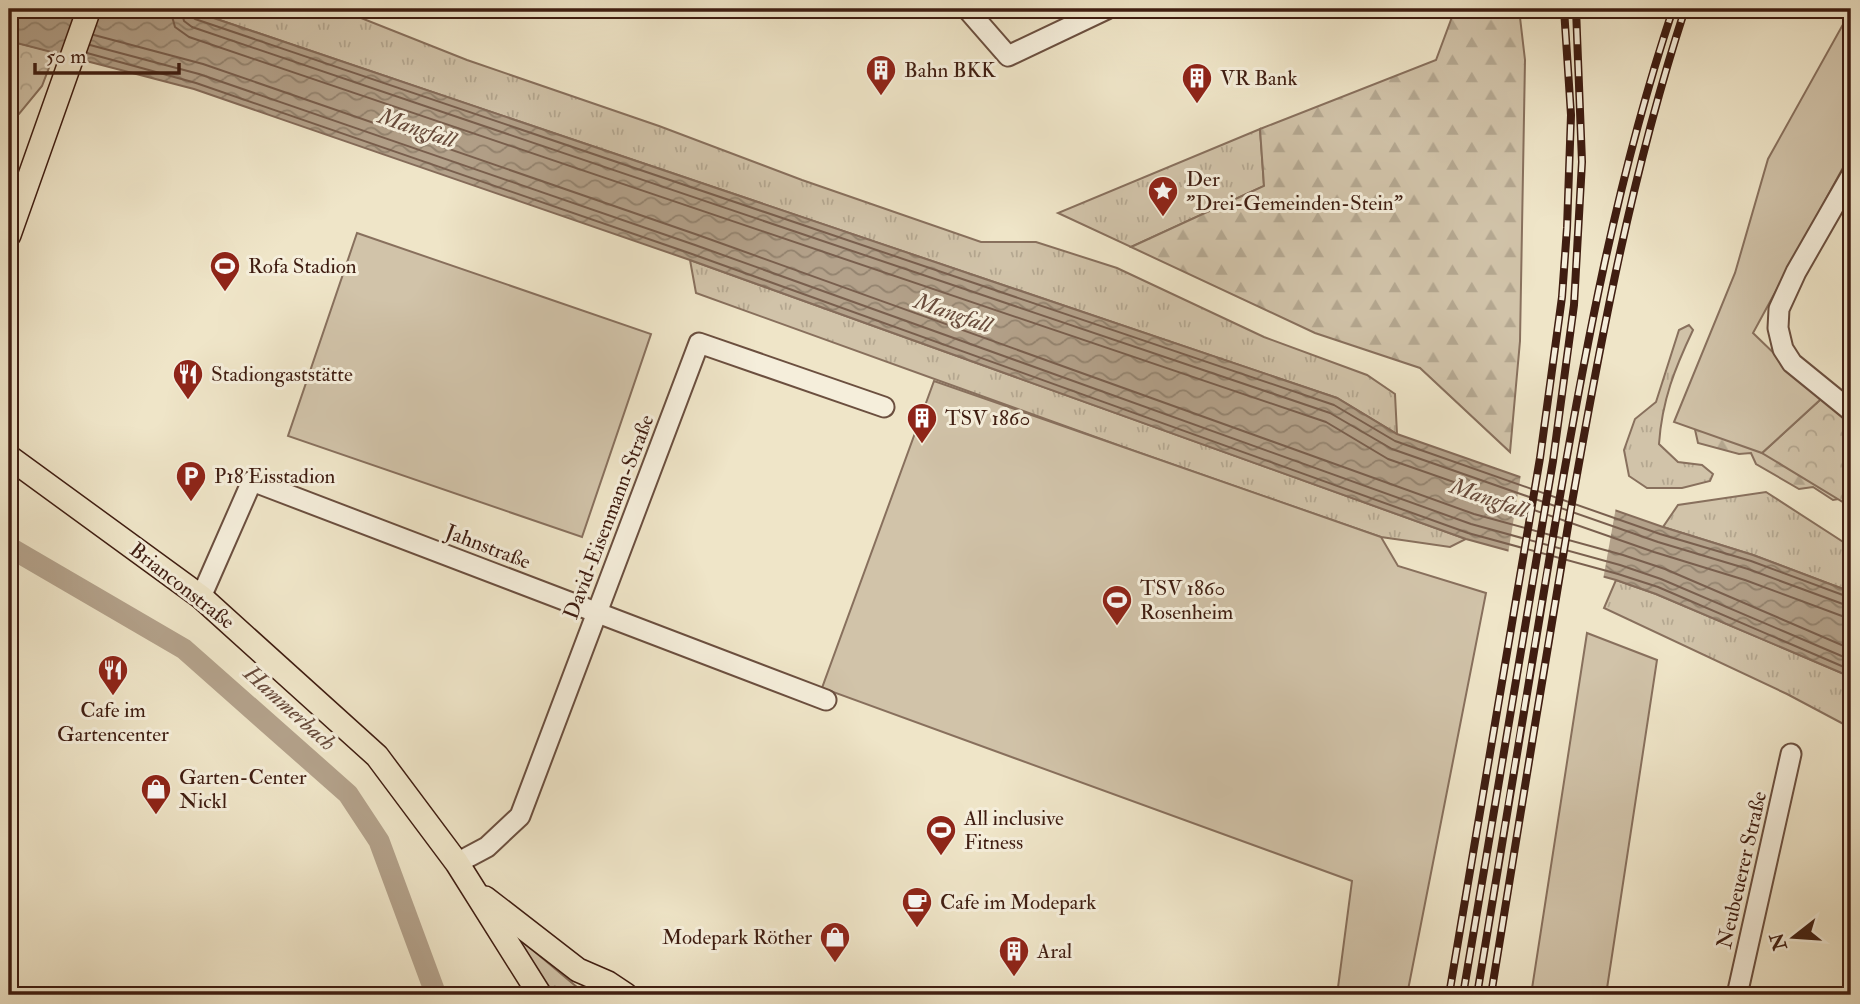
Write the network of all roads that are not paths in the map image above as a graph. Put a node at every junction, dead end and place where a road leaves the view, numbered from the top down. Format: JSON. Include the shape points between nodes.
{"nodes":[{"id":1,"x":89,"y":9,"type":"edge"},
{"id":2,"x":967,"y":9,"type":"edge"},
{"id":3,"x":1107,"y":9,"type":"edge"},
{"id":4,"x":1851,"y":176,"type":"edge"},
{"id":5,"x":9,"y":235,"type":"edge"},
{"id":6,"x":884,"y":407,"type":"dead end"},
{"id":7,"x":1851,"y":411,"type":"edge"},
{"id":8,"x":9,"y":457,"type":"edge"},
{"id":9,"x":18,"y":469,"type":"edge"},
{"id":10,"x":201,"y":597,"type":"junction"},
{"id":11,"x":597,"y":613,"type":"junction"},
{"id":12,"x":826,"y":700,"type":"dead end"},
{"id":13,"x":1791,"y":754,"type":"dead end"},
{"id":14,"x":457,"y":863,"type":"junction"},
{"id":15,"x":476,"y":891,"type":"junction"},
{"id":16,"x":578,"y":970,"type":"junction"},
{"id":17,"x":533,"y":990,"type":"edge"},
{"id":18,"x":597,"y":995,"type":"edge"},
{"id":19,"x":626,"y":995,"type":"edge"},
{"id":20,"x":1737,"y":995,"type":"edge"}],
"edges":[{"from":1,"to":5,"type":"main road"},
{"from":2,"to":3,"type":"street","via":[[1008,56]]},
{"from":4,"to":7,"type":"street","via":[[1796,272],[1779,309],[1777,328],[1792,363]]},
{"from":6,"to":11,"type":"street","name":"David-Eisenmann-Straße","via":[[699,343]]},
{"from":8,"to":9,"type":"main road","name":"Brianconstraße"},
{"from":9,"to":10,"type":"main road","name":"Brianconstraße"},
{"from":10,"to":11,"type":"street","name":"Jahnstraße","via":[[252,481]]},
{"from":10,"to":14,"type":"main road","name":"Brianconstraße","via":[[377,756]]},
{"from":11,"to":12,"type":"street","name":"Jahnstraße"},
{"from":11,"to":14,"type":"street","name":"David-Eisenmann-Straße","via":[[520,816],[487,847]]},
{"from":13,"to":20,"type":"street","name":"Neubeuerer Straße"},
{"from":14,"to":15,"type":"main road","name":"Brianconstraße"},
{"from":15,"to":16,"type":"main road","name":"Brianconstraße"},
{"from":15,"to":17,"type":"main road","name":"Brianconstraße"},
{"from":16,"to":18,"type":"main road","name":"Brianconstraße"},
{"from":16,"to":19,"type":"main road","name":"Brianconstraße"}]}
